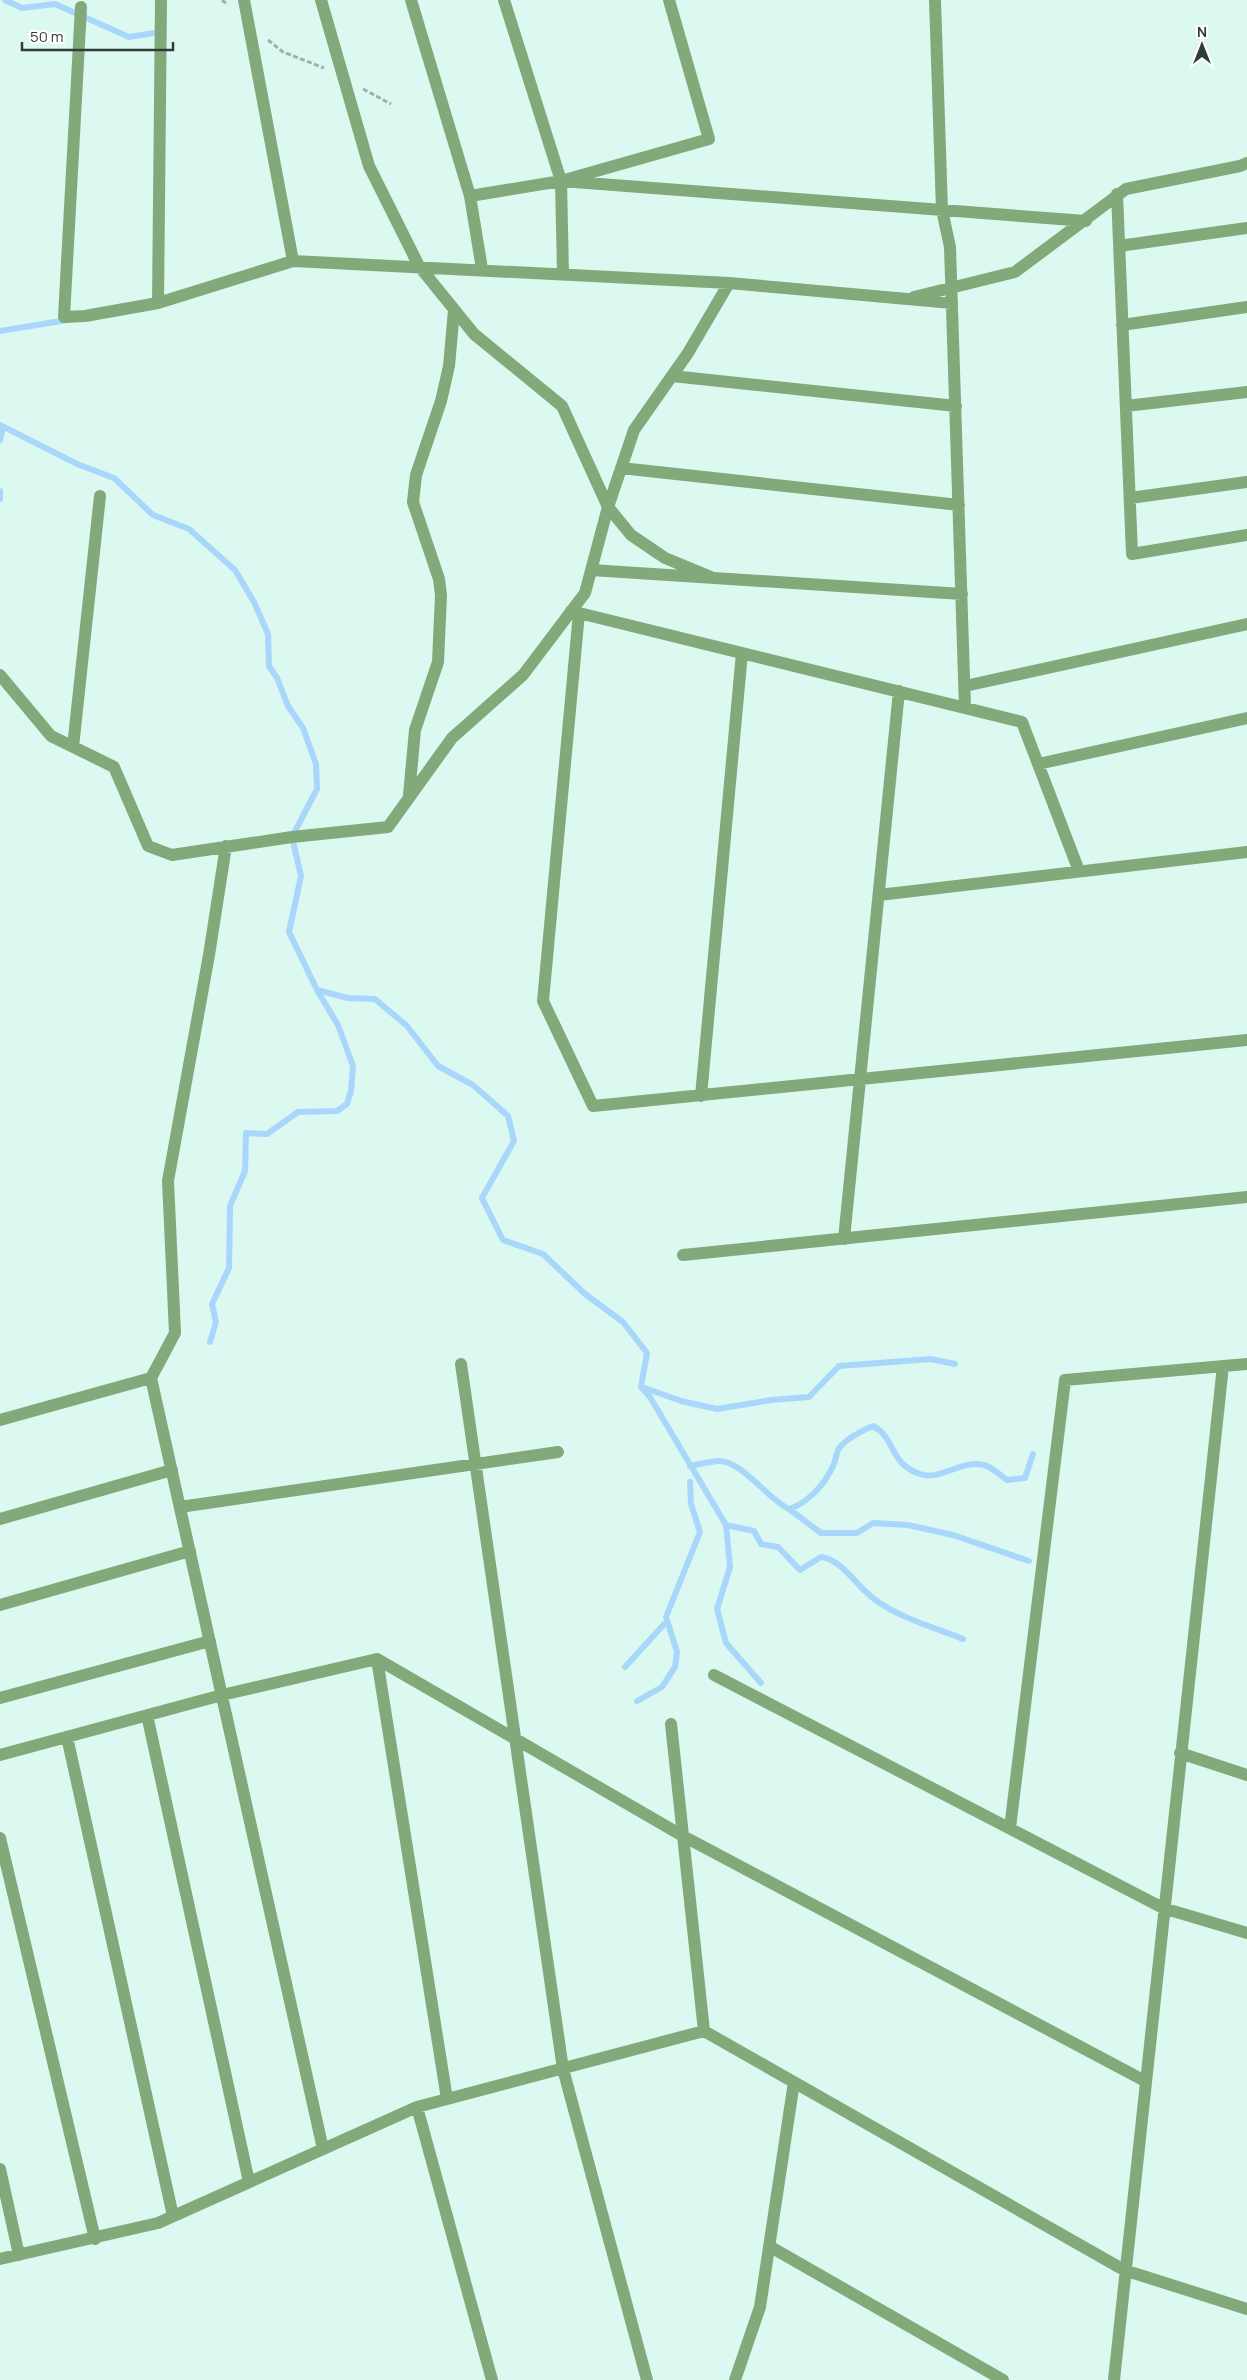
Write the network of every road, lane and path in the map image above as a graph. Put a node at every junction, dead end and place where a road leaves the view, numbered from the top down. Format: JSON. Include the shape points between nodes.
{"nodes":[{"id":1,"x":161,"y":0,"type":"edge"},
{"id":2,"x":222,"y":0,"type":"edge"},
{"id":3,"x":244,"y":0,"type":"edge"},
{"id":4,"x":321,"y":0,"type":"edge"},
{"id":5,"x":411,"y":0,"type":"edge"},
{"id":6,"x":504,"y":0,"type":"edge"},
{"id":7,"x":669,"y":0,"type":"edge"},
{"id":8,"x":935,"y":0,"type":"edge"},
{"id":9,"x":229,"y":6,"type":"dead end"},
{"id":10,"x":81,"y":7,"type":"dead end"},
{"id":11,"x":263,"y":35,"type":"dead end"},
{"id":12,"x":329,"y":70,"type":"dead end"},
{"id":13,"x":360,"y":87,"type":"dead end"},
{"id":14,"x":391,"y":104,"type":"dead end"},
{"id":15,"x":1247,"y":163,"type":"edge"},
{"id":16,"x":562,"y":181,"type":"junction"},
{"id":17,"x":1117,"y":194,"type":"junction"},
{"id":18,"x":470,"y":196,"type":"junction"},
{"id":19,"x":942,"y":210,"type":"junction"},
{"id":20,"x":1086,"y":221,"type":"junction"},
{"id":21,"x":1247,"y":228,"type":"edge"},
{"id":22,"x":1119,"y":246,"type":"junction"},
{"id":23,"x":293,"y":261,"type":"junction"},
{"id":24,"x":419,"y":266,"type":"junction"},
{"id":25,"x":482,"y":269,"type":"junction"},
{"id":26,"x":563,"y":273,"type":"junction"},
{"id":27,"x":729,"y":283,"type":"junction"},
{"id":28,"x":952,"y":286,"type":"junction"},
{"id":29,"x":905,"y":299,"type":"junction"},
{"id":30,"x":158,"y":304,"type":"junction"},
{"id":31,"x":952,"y":304,"type":"junction"},
{"id":32,"x":1247,"y":307,"type":"edge"},
{"id":33,"x":454,"y":310,"type":"junction"},
{"id":34,"x":1122,"y":324,"type":"junction"},
{"id":35,"x":672,"y":376,"type":"junction"},
{"id":36,"x":1247,"y":392,"type":"edge"},
{"id":37,"x":956,"y":406,"type":"junction"},
{"id":38,"x":1126,"y":406,"type":"junction"},
{"id":39,"x":621,"y":468,"type":"junction"},
{"id":40,"x":1247,"y":482,"type":"edge"},
{"id":41,"x":100,"y":496,"type":"dead end"},
{"id":42,"x":1130,"y":498,"type":"junction"},
{"id":43,"x":959,"y":505,"type":"junction"},
{"id":44,"x":608,"y":507,"type":"junction"},
{"id":45,"x":1247,"y":535,"type":"edge"},
{"id":46,"x":591,"y":570,"type":"junction"},
{"id":47,"x":711,"y":577,"type":"junction"},
{"id":48,"x":962,"y":594,"type":"junction"},
{"id":49,"x":575,"y":612,"type":"junction"},
{"id":50,"x":1247,"y":624,"type":"edge"},
{"id":51,"x":742,"y":653,"type":"junction"},
{"id":52,"x":0,"y":674,"type":"edge"},
{"id":53,"x":965,"y":686,"type":"junction"},
{"id":54,"x":899,"y":691,"type":"junction"},
{"id":55,"x":966,"y":708,"type":"junction"},
{"id":56,"x":1247,"y":718,"type":"edge"},
{"id":57,"x":73,"y":747,"type":"junction"},
{"id":58,"x":1038,"y":764,"type":"junction"},
{"id":59,"x":409,"y":798,"type":"junction"},
{"id":60,"x":226,"y":846,"type":"junction"},
{"id":61,"x":1247,"y":852,"type":"edge"},
{"id":62,"x":1079,"y":872,"type":"junction"},
{"id":63,"x":879,"y":895,"type":"junction"},
{"id":64,"x":1247,"y":1040,"type":"edge"},
{"id":65,"x":860,"y":1079,"type":"junction"},
{"id":66,"x":701,"y":1096,"type":"junction"},
{"id":67,"x":1247,"y":1197,"type":"edge"},
{"id":68,"x":844,"y":1239,"type":"junction"},
{"id":69,"x":682,"y":1255,"type":"dead end"},
{"id":70,"x":461,"y":1364,"type":"dead end"},
{"id":71,"x":1247,"y":1364,"type":"edge"},
{"id":72,"x":1223,"y":1366,"type":"junction"},
{"id":73,"x":151,"y":1378,"type":"junction"},
{"id":74,"x":0,"y":1420,"type":"edge"},
{"id":75,"x":558,"y":1452,"type":"dead end"},
{"id":76,"x":475,"y":1464,"type":"junction"},
{"id":77,"x":172,"y":1470,"type":"junction"},
{"id":78,"x":180,"y":1507,"type":"junction"},
{"id":79,"x":0,"y":1519,"type":"edge"},
{"id":80,"x":190,"y":1551,"type":"junction"},
{"id":81,"x":0,"y":1605,"type":"edge"},
{"id":82,"x":210,"y":1641,"type":"junction"},
{"id":83,"x":377,"y":1659,"type":"junction"},
{"id":84,"x":714,"y":1675,"type":"dead end"},
{"id":85,"x":222,"y":1695,"type":"junction"},
{"id":86,"x":0,"y":1698,"type":"edge"},
{"id":87,"x":147,"y":1715,"type":"junction"},
{"id":88,"x":671,"y":1724,"type":"dead end"},
{"id":89,"x":67,"y":1737,"type":"junction"},
{"id":90,"x":515,"y":1739,"type":"junction"},
{"id":91,"x":1180,"y":1753,"type":"junction"},
{"id":92,"x":0,"y":1755,"type":"edge"},
{"id":93,"x":1247,"y":1775,"type":"edge"},
{"id":94,"x":1010,"y":1828,"type":"junction"},
{"id":95,"x":683,"y":1836,"type":"junction"},
{"id":96,"x":0,"y":1838,"type":"edge"},
{"id":97,"x":2,"y":1854,"type":"edge"},
{"id":98,"x":1164,"y":1908,"type":"junction"},
{"id":99,"x":1247,"y":1933,"type":"edge"},
{"id":100,"x":704,"y":2031,"type":"junction"},
{"id":101,"x":563,"y":2069,"type":"junction"},
{"id":102,"x":1145,"y":2081,"type":"junction"},
{"id":103,"x":794,"y":2082,"type":"junction"},
{"id":104,"x":447,"y":2100,"type":"junction"},
{"id":105,"x":417,"y":2108,"type":"junction"},
{"id":106,"x":323,"y":2149,"type":"junction"},
{"id":107,"x":0,"y":2169,"type":"edge"},
{"id":108,"x":249,"y":2182,"type":"junction"},
{"id":109,"x":173,"y":2216,"type":"junction"},
{"id":110,"x":95,"y":2239,"type":"junction"},
{"id":111,"x":769,"y":2246,"type":"junction"},
{"id":112,"x":19,"y":2255,"type":"junction"},
{"id":113,"x":0,"y":2259,"type":"edge"},
{"id":114,"x":1124,"y":2270,"type":"junction"},
{"id":115,"x":1247,"y":2309,"type":"edge"},
{"id":116,"x":492,"y":2380,"type":"edge"},
{"id":117,"x":647,"y":2380,"type":"edge"},
{"id":118,"x":735,"y":2380,"type":"edge"},
{"id":119,"x":1003,"y":2380,"type":"edge"},
{"id":120,"x":1114,"y":2380,"type":"edge"}],
"edges":[{"from":1,"to":30,"type":"street"},
{"from":2,"to":9,"type":"path"},
{"from":3,"to":23,"type":"street"},
{"from":4,"to":24,"type":"street","via":[[369,166]]},
{"from":5,"to":18,"type":"street"},
{"from":6,"to":16,"type":"street"},
{"from":7,"to":16,"type":"street","via":[[710,139]]},
{"from":8,"to":19,"type":"street"},
{"from":10,"to":30,"type":"street","via":[[64,317]]},
{"from":11,"to":12,"type":"path","via":[[283,52]]},
{"from":13,"to":14,"type":"path"},
{"from":15,"to":17,"type":"street","via":[[1126,189]]},
{"from":16,"to":18,"type":"street"},
{"from":16,"to":19,"type":"street"},
{"from":16,"to":26,"type":"street"},
{"from":17,"to":20,"type":"street"},
{"from":17,"to":22,"type":"street"},
{"from":18,"to":25,"type":"street"},
{"from":19,"to":20,"type":"street"},
{"from":19,"to":28,"type":"street","via":[[950,247]]},
{"from":20,"to":28,"type":"street","via":[[1015,272]]},
{"from":21,"to":22,"type":"street"},
{"from":22,"to":34,"type":"street"},
{"from":23,"to":24,"type":"street"},
{"from":23,"to":30,"type":"street"},
{"from":24,"to":25,"type":"street"},
{"from":24,"to":33,"type":"street"},
{"from":25,"to":26,"type":"street"},
{"from":26,"to":27,"type":"street"},
{"from":27,"to":29,"type":"street"},
{"from":27,"to":35,"type":"street"},
{"from":28,"to":29,"type":"street"},
{"from":28,"to":31,"type":"street"},
{"from":29,"to":31,"type":"street"},
{"from":31,"to":37,"type":"street"},
{"from":32,"to":34,"type":"street"},
{"from":33,"to":44,"type":"street","via":[[474,334],[562,406]]},
{"from":33,"to":59,"type":"street","via":[[449,366],[441,401],[416,474],[413,502],[439,579],[441,595],[438,662],[415,730]]},
{"from":34,"to":38,"type":"street"},
{"from":35,"to":37,"type":"street"},
{"from":35,"to":39,"type":"street","via":[[634,430]]},
{"from":36,"to":38,"type":"street"},
{"from":37,"to":43,"type":"street"},
{"from":38,"to":42,"type":"street"},
{"from":39,"to":43,"type":"street"},
{"from":39,"to":44,"type":"street"},
{"from":40,"to":42,"type":"street"},
{"from":41,"to":57,"type":"street"},
{"from":42,"to":45,"type":"street","via":[[1132,554]]},
{"from":43,"to":48,"type":"street"},
{"from":44,"to":46,"type":"street"},
{"from":44,"to":47,"type":"street","via":[[630,535],[665,558]]},
{"from":46,"to":47,"type":"street"},
{"from":46,"to":49,"type":"street","via":[[585,593]]},
{"from":47,"to":48,"type":"street"},
{"from":48,"to":53,"type":"street"},
{"from":49,"to":51,"type":"street"},
{"from":49,"to":59,"type":"street","via":[[523,675],[452,738]]},
{"from":49,"to":66,"type":"street","via":[[543,1001],[593,1106]]},
{"from":50,"to":53,"type":"street"},
{"from":51,"to":54,"type":"street"},
{"from":51,"to":66,"type":"street"},
{"from":52,"to":57,"type":"street","via":[[51,736]]},
{"from":53,"to":55,"type":"street"},
{"from":54,"to":55,"type":"street"},
{"from":54,"to":63,"type":"street"},
{"from":55,"to":58,"type":"street","via":[[1022,722]]},
{"from":56,"to":58,"type":"street"},
{"from":57,"to":60,"type":"street","via":[[114,767],[148,846],[172,855]]},
{"from":58,"to":62,"type":"street"},
{"from":59,"to":60,"type":"street","via":[[388,827]]},
{"from":60,"to":73,"type":"street","via":[[168,1181],[175,1333]]},
{"from":61,"to":62,"type":"street"},
{"from":62,"to":63,"type":"street"},
{"from":63,"to":65,"type":"street"},
{"from":64,"to":65,"type":"street"},
{"from":65,"to":66,"type":"street"},
{"from":65,"to":68,"type":"street"},
{"from":67,"to":68,"type":"street"},
{"from":68,"to":69,"type":"street"},
{"from":70,"to":76,"type":"street"},
{"from":71,"to":72,"type":"street"},
{"from":72,"to":91,"type":"street"},
{"from":72,"to":94,"type":"street","via":[[1066,1380]]},
{"from":73,"to":74,"type":"street"},
{"from":73,"to":77,"type":"street"},
{"from":75,"to":76,"type":"street"},
{"from":76,"to":78,"type":"street"},
{"from":76,"to":90,"type":"street"},
{"from":77,"to":78,"type":"street"},
{"from":77,"to":79,"type":"street"},
{"from":78,"to":80,"type":"street"},
{"from":80,"to":81,"type":"street"},
{"from":80,"to":82,"type":"street"},
{"from":82,"to":85,"type":"street"},
{"from":82,"to":86,"type":"street"},
{"from":83,"to":85,"type":"street"},
{"from":83,"to":90,"type":"street"},
{"from":83,"to":104,"type":"street"},
{"from":84,"to":94,"type":"street"},
{"from":85,"to":87,"type":"street"},
{"from":85,"to":106,"type":"street"},
{"from":87,"to":89,"type":"street"},
{"from":87,"to":108,"type":"street"},
{"from":88,"to":95,"type":"street"},
{"from":89,"to":92,"type":"street"},
{"from":89,"to":109,"type":"street"},
{"from":90,"to":95,"type":"street"},
{"from":90,"to":101,"type":"street"},
{"from":91,"to":93,"type":"street"},
{"from":91,"to":98,"type":"street"},
{"from":94,"to":98,"type":"street"},
{"from":95,"to":100,"type":"street"},
{"from":95,"to":102,"type":"street"},
{"from":96,"to":97,"type":"street"},
{"from":97,"to":110,"type":"street"},
{"from":98,"to":99,"type":"street"},
{"from":98,"to":102,"type":"street"},
{"from":100,"to":101,"type":"street"},
{"from":100,"to":103,"type":"street"},
{"from":101,"to":104,"type":"street"},
{"from":101,"to":117,"type":"street"},
{"from":102,"to":114,"type":"street"},
{"from":103,"to":111,"type":"street"},
{"from":103,"to":114,"type":"street"},
{"from":104,"to":105,"type":"street"},
{"from":105,"to":106,"type":"street"},
{"from":105,"to":116,"type":"street"},
{"from":106,"to":108,"type":"street"},
{"from":107,"to":112,"type":"street"},
{"from":108,"to":109,"type":"street"},
{"from":109,"to":110,"type":"street","via":[[138,2229]]},
{"from":110,"to":112,"type":"street"},
{"from":111,"to":118,"type":"street","via":[[760,2307]]},
{"from":111,"to":119,"type":"street"},
{"from":112,"to":113,"type":"street"},
{"from":114,"to":115,"type":"street"},
{"from":114,"to":120,"type":"street"}]}
